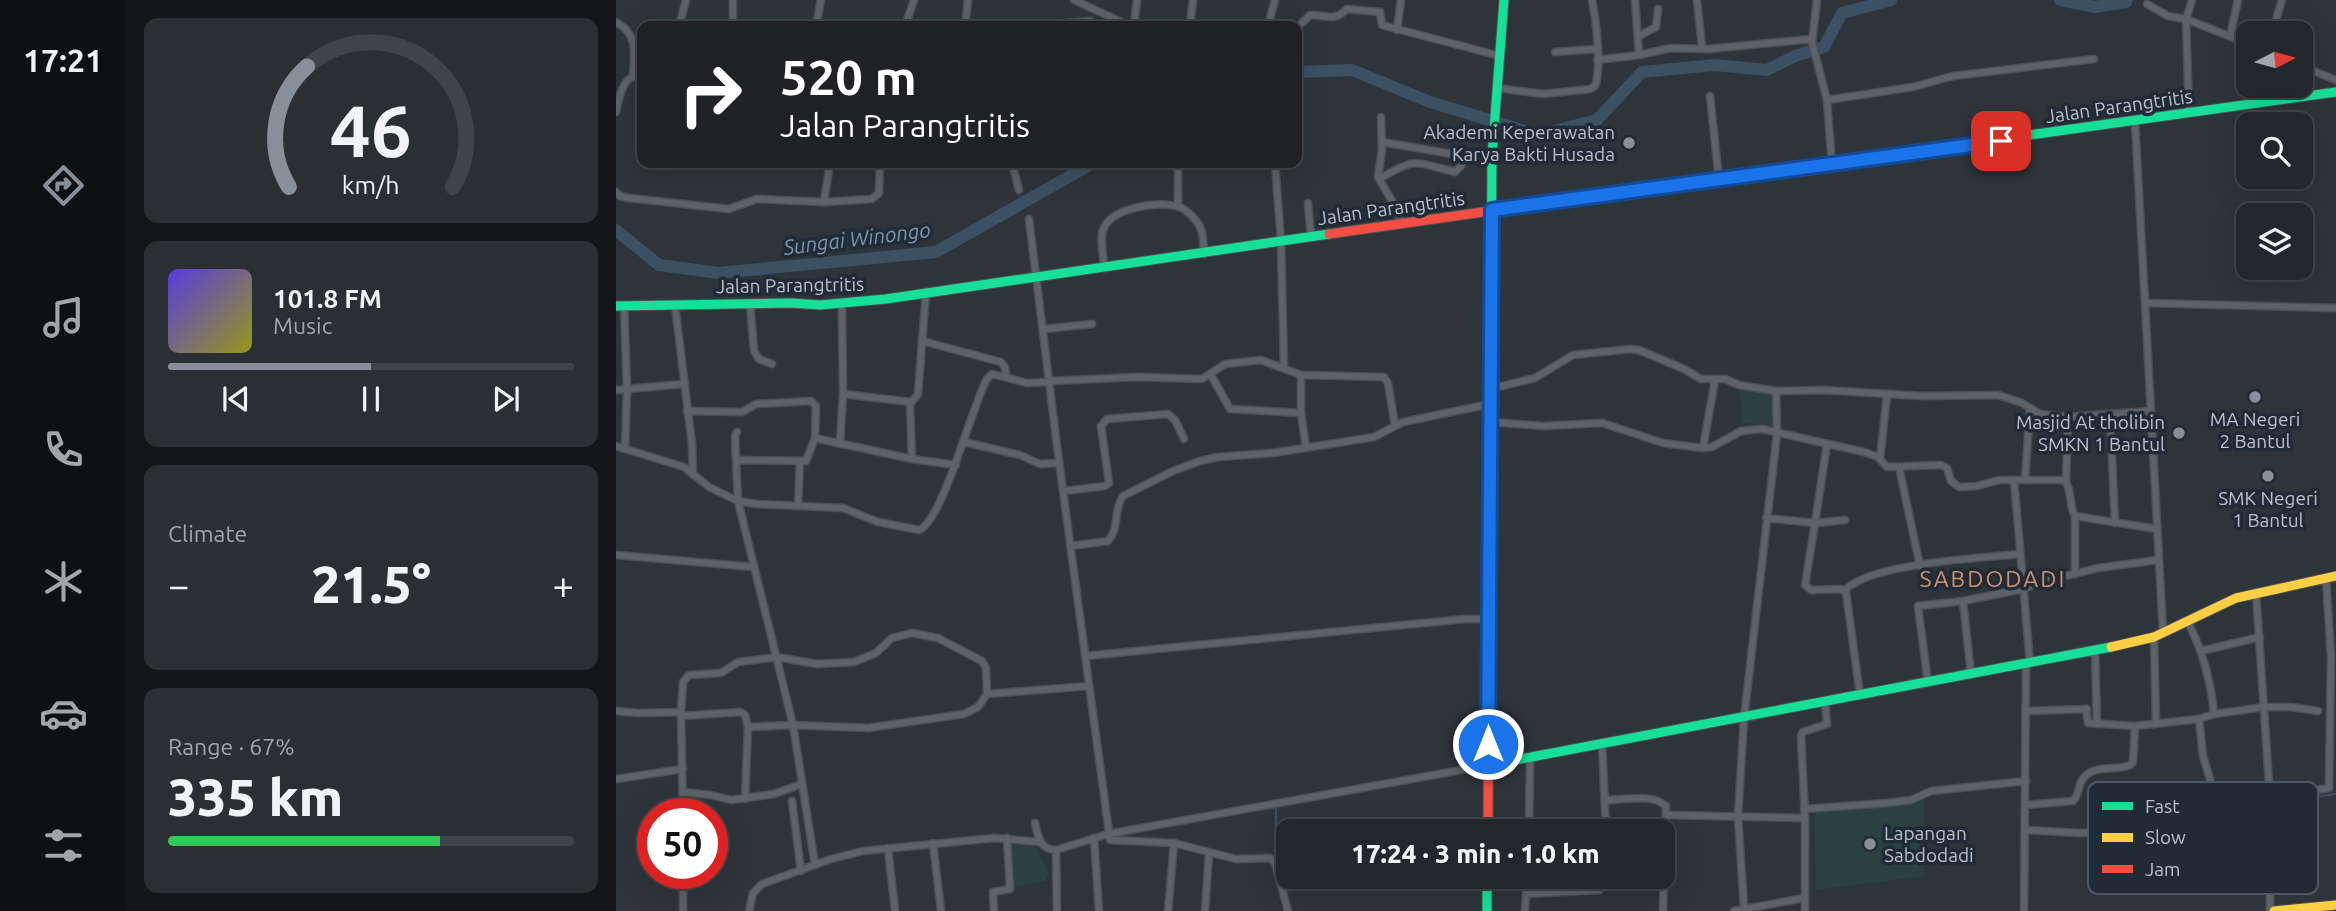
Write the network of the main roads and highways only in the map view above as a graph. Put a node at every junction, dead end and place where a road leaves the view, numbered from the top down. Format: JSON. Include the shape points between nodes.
{"nodes":[{"id":1,"x":1504,"y":0,"type":"edge"},
{"id":2,"x":2336,"y":92,"type":"edge"},
{"id":3,"x":1492,"y":210,"type":"junction"},
{"id":4,"x":620,"y":306,"type":"edge"},
{"id":5,"x":2331,"y":577,"type":"edge"},
{"id":6,"x":1489,"y":765,"type":"junction"},
{"id":7,"x":1488,"y":819,"type":"edge"},
{"id":8,"x":1487,"y":889,"type":"edge"},
{"id":9,"x":2336,"y":905,"type":"edge"},
{"id":10,"x":1487,"y":911,"type":"edge"},
{"id":11,"x":2272,"y":911,"type":"edge"}],
"edges":[{"from":1,"to":3,"type":"main road"},
{"from":2,"to":3,"type":"main road","name":"Jalan Parangtritis"},
{"from":3,"to":4,"type":"main road","name":"Jalan Parangtritis","via":[[842,304]]},
{"from":3,"to":6,"type":"main road"},
{"from":5,"to":6,"type":"main road","via":[[2236,598],[2154,637]]},
{"from":6,"to":7,"type":"main road"},
{"from":8,"to":10,"type":"main road"},
{"from":9,"to":11,"type":"main road"}]}
